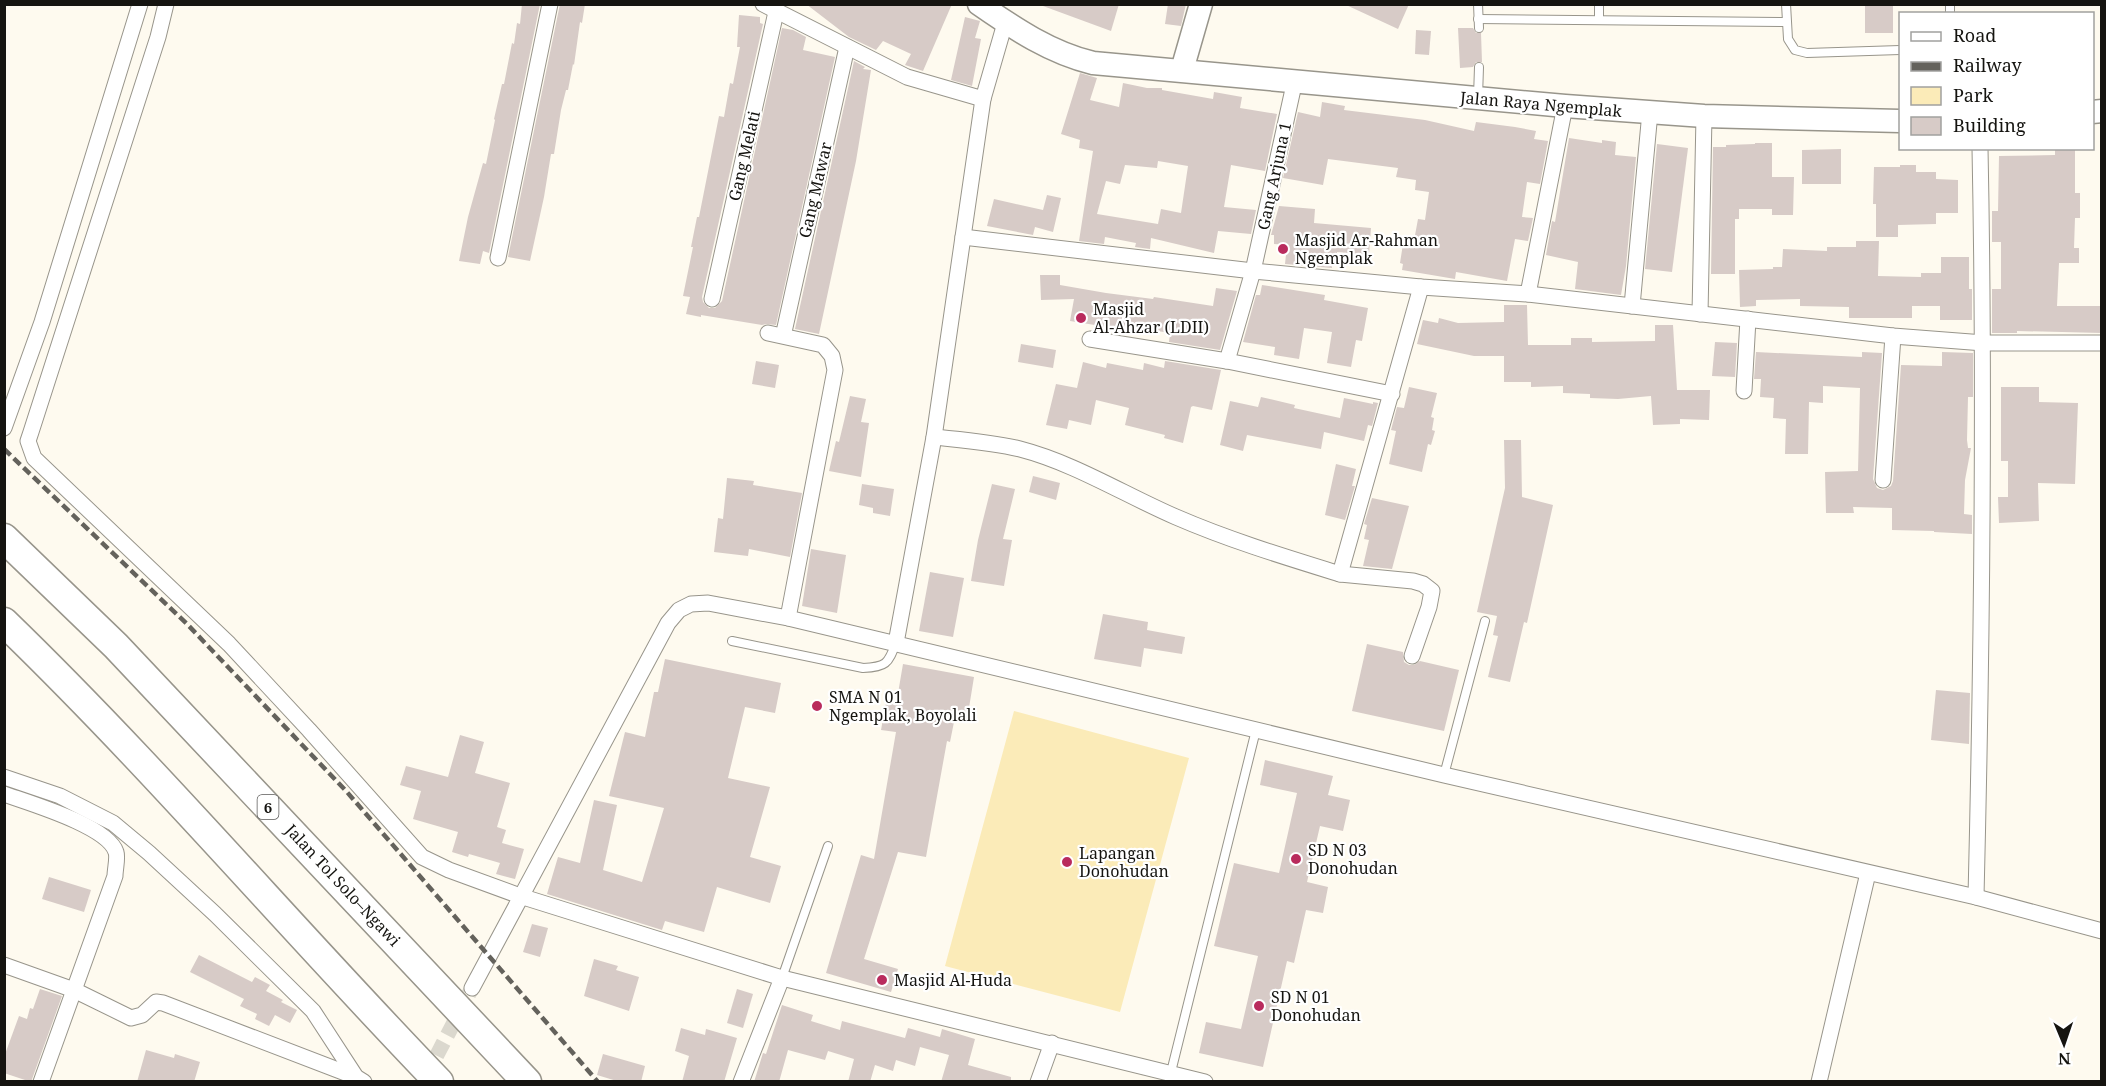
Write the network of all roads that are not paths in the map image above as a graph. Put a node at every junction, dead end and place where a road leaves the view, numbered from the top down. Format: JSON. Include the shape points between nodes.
{"nodes":[{"id":1,"x":140,"y":4,"type":"edge"},
{"id":2,"x":166,"y":4,"type":"edge"},
{"id":3,"x":550,"y":4,"type":"edge"},
{"id":4,"x":979,"y":4,"type":"edge"},
{"id":5,"x":1201,"y":4,"type":"edge"},
{"id":6,"x":1478,"y":4,"type":"edge"},
{"id":7,"x":1599,"y":4,"type":"edge"},
{"id":8,"x":1785,"y":4,"type":"edge"},
{"id":9,"x":770,"y":8,"type":"edge"},
{"id":10,"x":1599,"y":21,"type":"junction"},
{"id":11,"x":1786,"y":22,"type":"junction"},
{"id":12,"x":1005,"y":23,"type":"junction"},
{"id":13,"x":847,"y":47,"type":"junction"},
{"id":14,"x":1899,"y":50,"type":"edge"},
{"id":15,"x":1479,"y":67,"type":"dead end"},
{"id":16,"x":1182,"y":70,"type":"junction"},
{"id":17,"x":1295,"y":80,"type":"junction"},
{"id":18,"x":983,"y":99,"type":"junction"},
{"id":19,"x":1478,"y":99,"type":"junction"},
{"id":20,"x":1565,"y":106,"type":"junction"},
{"id":21,"x":1650,"y":112,"type":"junction"},
{"id":22,"x":1704,"y":116,"type":"junction"},
{"id":23,"x":1899,"y":120,"type":"edge"},
{"id":24,"x":1980,"y":150,"type":"edge"},
{"id":25,"x":963,"y":237,"type":"junction"},
{"id":26,"x":498,"y":258,"type":"dead end"},
{"id":27,"x":1253,"y":271,"type":"junction"},
{"id":28,"x":1421,"y":287,"type":"junction"},
{"id":29,"x":1527,"y":294,"type":"junction"},
{"id":30,"x":712,"y":299,"type":"dead end"},
{"id":31,"x":1632,"y":306,"type":"junction"},
{"id":32,"x":1700,"y":314,"type":"junction"},
{"id":33,"x":1748,"y":319,"type":"junction"},
{"id":34,"x":784,"y":332,"type":"dead end"},
{"id":35,"x":768,"y":333,"type":"dead end"},
{"id":36,"x":1893,"y":336,"type":"junction"},
{"id":37,"x":1090,"y":339,"type":"dead end"},
{"id":38,"x":1984,"y":343,"type":"junction"},
{"id":39,"x":2102,"y":343,"type":"edge"},
{"id":40,"x":1227,"y":362,"type":"junction"},
{"id":41,"x":1744,"y":391,"type":"dead end"},
{"id":42,"x":1392,"y":394,"type":"junction"},
{"id":43,"x":4,"y":428,"type":"edge"},
{"id":44,"x":934,"y":437,"type":"junction"},
{"id":45,"x":1883,"y":480,"type":"dead end"},
{"id":46,"x":4,"y":538,"type":"edge"},
{"id":47,"x":1341,"y":574,"type":"junction"},
{"id":48,"x":788,"y":618,"type":"junction"},
{"id":49,"x":1485,"y":621,"type":"dead end"},
{"id":50,"x":4,"y":622,"type":"edge"},
{"id":51,"x":732,"y":640,"type":"dead end"},
{"id":52,"x":896,"y":643,"type":"junction"},
{"id":53,"x":1412,"y":656,"type":"dead end"},
{"id":54,"x":1256,"y":730,"type":"junction"},
{"id":55,"x":1444,"y":775,"type":"junction"},
{"id":56,"x":4,"y":777,"type":"edge"},
{"id":57,"x":4,"y":794,"type":"edge"},
{"id":58,"x":828,"y":846,"type":"dead end"},
{"id":59,"x":1868,"y":873,"type":"junction"},
{"id":60,"x":520,"y":896,"type":"junction"},
{"id":61,"x":1976,"y":897,"type":"junction"},
{"id":62,"x":2102,"y":931,"type":"edge"},
{"id":63,"x":4,"y":965,"type":"edge"},
{"id":64,"x":782,"y":978,"type":"junction"},
{"id":65,"x":472,"y":988,"type":"tunnel mouth"},
{"id":66,"x":74,"y":990,"type":"junction"},
{"id":67,"x":1052,"y":1043,"type":"junction"},
{"id":68,"x":1171,"y":1072,"type":"junction"},
{"id":69,"x":360,"y":1079,"type":"edge"},
{"id":70,"x":41,"y":1082,"type":"edge"},
{"id":71,"x":439,"y":1082,"type":"edge"},
{"id":72,"x":527,"y":1082,"type":"edge"},
{"id":73,"x":741,"y":1082,"type":"edge"},
{"id":74,"x":1038,"y":1082,"type":"edge"},
{"id":75,"x":1205,"y":1082,"type":"edge"},
{"id":76,"x":1819,"y":1082,"type":"edge"}],
"edges":[{"from":1,"to":43,"type":"street","via":[[42,322]]},
{"from":2,"to":60,"type":"street","via":[[28,441],[30,448],[34,458],[229,644],[422,857]]},
{"from":3,"to":26,"type":"street"},
{"from":4,"to":12,"type":"main road","name":"Jalan Raya Ngemplak"},
{"from":5,"to":16,"type":"main road"},
{"from":6,"to":10,"type":"lane","via":[[1478,24]]},
{"from":7,"to":10,"type":"lane"},
{"from":8,"to":11,"type":"lane"},
{"from":9,"to":13,"type":"street"},
{"from":9,"to":30,"type":"street","name":"Gang Melati"},
{"from":10,"to":11,"type":"lane"},
{"from":11,"to":14,"type":"lane","via":[[1788,39],[1795,50],[1807,53]]},
{"from":12,"to":16,"type":"main road","name":"Jalan Raya Ngemplak","via":[[1068,57],[1093,63]]},
{"from":12,"to":18,"type":"street"},
{"from":13,"to":18,"type":"street","via":[[907,77]]},
{"from":13,"to":34,"type":"street","name":"Gang Mawar"},
{"from":15,"to":19,"type":"lane"},
{"from":16,"to":17,"type":"main road","name":"Jalan Raya Ngemplak"},
{"from":17,"to":19,"type":"main road","name":"Jalan Raya Ngemplak"},
{"from":17,"to":27,"type":"street","name":"Gang Arjuna 1"},
{"from":18,"to":25,"type":"street"},
{"from":19,"to":20,"type":"main road","name":"Jalan Raya Ngemplak"},
{"from":20,"to":21,"type":"main road","name":"Jalan Raya Ngemplak"},
{"from":20,"to":29,"type":"street"},
{"from":21,"to":22,"type":"main road","name":"Jalan Raya Ngemplak"},
{"from":21,"to":31,"type":"street"},
{"from":22,"to":23,"type":"main road","name":"Jalan Raya Ngemplak"},
{"from":22,"to":32,"type":"street"},
{"from":24,"to":38,"type":"street"},
{"from":25,"to":27,"type":"street"},
{"from":25,"to":44,"type":"street"},
{"from":27,"to":28,"type":"street"},
{"from":27,"to":40,"type":"street","name":"Gang Arjuna 1"},
{"from":28,"to":29,"type":"street"},
{"from":28,"to":42,"type":"street"},
{"from":29,"to":31,"type":"street"},
{"from":31,"to":32,"type":"street"},
{"from":32,"to":33,"type":"street"},
{"from":33,"to":36,"type":"street"},
{"from":33,"to":41,"type":"street"},
{"from":35,"to":48,"type":"street","via":[[823,345],[832,356],[835,370]]},
{"from":36,"to":38,"type":"street"},
{"from":36,"to":45,"type":"street"},
{"from":37,"to":40,"type":"street"},
{"from":38,"to":39,"type":"street"},
{"from":38,"to":61,"type":"street"},
{"from":40,"to":42,"type":"street"},
{"from":42,"to":47,"type":"street"},
{"from":44,"to":47,"type":"street","via":[[1022,449],[1226,537]]},
{"from":44,"to":52,"type":"street"},
{"from":46,"to":72,"type":"highway","name":"Jalan Tol Solo–Ngawi","number":"6","via":[[116,646]]},
{"from":47,"to":53,"type":"street","via":[[1413,581],[1432,591]]},
{"from":48,"to":52,"type":"street"},
{"from":48,"to":60,"type":"street","via":[[708,603],[691,604],[679,610],[668,623]]},
{"from":49,"to":55,"type":"lane"},
{"from":50,"to":71,"type":"highway","via":[[70,686]]},
{"from":51,"to":52,"type":"lane","via":[[863,668],[881,667],[890,660]]},
{"from":52,"to":54,"type":"street"},
{"from":54,"to":55,"type":"street"},
{"from":54,"to":68,"type":"lane"},
{"from":55,"to":59,"type":"street"},
{"from":56,"to":69,"type":"street","via":[[60,796],[113,823],[149,853],[313,1011]]},
{"from":57,"to":66,"type":"street","via":[[80,821],[108,841],[116,852],[115,876]]},
{"from":58,"to":64,"type":"lane"},
{"from":59,"to":61,"type":"street"},
{"from":59,"to":76,"type":"street"},
{"from":60,"to":64,"type":"street"},
{"from":60,"to":65,"type":"street"},
{"from":61,"to":62,"type":"street"},
{"from":63,"to":66,"type":"street"},
{"from":64,"to":67,"type":"street"},
{"from":64,"to":73,"type":"street"},
{"from":66,"to":69,"type":"street","via":[[131,1018],[142,1015],[156,1002],[163,1003]]},
{"from":66,"to":70,"type":"street"},
{"from":67,"to":68,"type":"street"},
{"from":67,"to":74,"type":"street"},
{"from":68,"to":75,"type":"street"}]}
